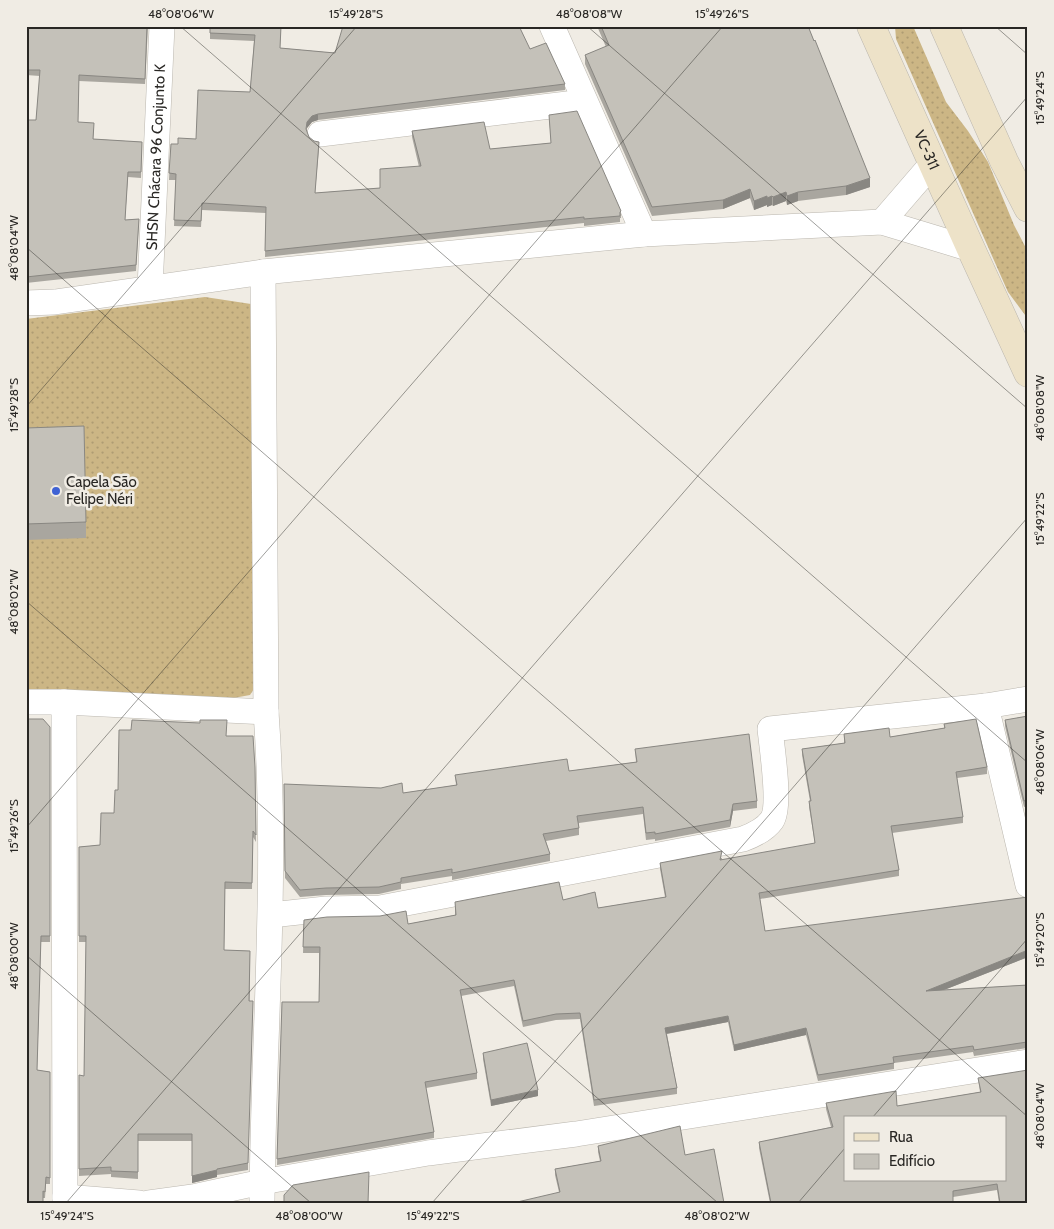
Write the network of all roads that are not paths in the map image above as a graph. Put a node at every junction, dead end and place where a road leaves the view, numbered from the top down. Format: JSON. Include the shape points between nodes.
{"nodes":[{"id":1,"x":162,"y":26,"type":"edge"},
{"id":2,"x":552,"y":26,"type":"edge"},
{"id":3,"x":944,"y":26,"type":"edge"},
{"id":4,"x":875,"y":30,"type":"edge"},
{"id":5,"x":584,"y":102,"type":"junction"},
{"id":6,"x":320,"y":134,"type":"dead end"},
{"id":7,"x":932,"y":164,"type":"junction"},
{"id":8,"x":1028,"y":208,"type":"edge"},
{"id":9,"x":882,"y":222,"type":"junction"},
{"id":10,"x":644,"y":234,"type":"junction"},
{"id":11,"x":971,"y":249,"type":"junction"},
{"id":12,"x":263,"y":272,"type":"junction"},
{"id":13,"x":150,"y":288,"type":"junction"},
{"id":14,"x":26,"y":303,"type":"edge"},
{"id":15,"x":1028,"y":373,"type":"edge"},
{"id":16,"x":1028,"y":699,"type":"edge"},
{"id":17,"x":26,"y":702,"type":"edge"},
{"id":18,"x":64,"y":702,"type":"junction"},
{"id":19,"x":986,"y":706,"type":"junction"},
{"id":20,"x":266,"y":712,"type":"junction"},
{"id":21,"x":1028,"y":885,"type":"edge"},
{"id":22,"x":270,"y":915,"type":"junction"},
{"id":23,"x":1028,"y":1062,"type":"edge"},
{"id":24,"x":262,"y":1192,"type":"edge"},
{"id":25,"x":65,"y":1200,"type":"edge"},
{"id":26,"x":139,"y":1203,"type":"edge"},
{"id":27,"x":149,"y":1203,"type":"edge"}],
"edges":[{"from":1,"to":13,"type":"street","name":"SHSN Chácara 96 Conjunto K"},
{"from":2,"to":5,"type":"street"},
{"from":3,"to":8,"type":"main road"},
{"from":4,"to":7,"type":"main road","name":"VC-311"},
{"from":5,"to":6,"type":"street"},
{"from":5,"to":10,"type":"street"},
{"from":7,"to":9,"type":"street"},
{"from":7,"to":11,"type":"main road","name":"VC-311"},
{"from":9,"to":10,"type":"street"},
{"from":9,"to":11,"type":"street"},
{"from":10,"to":12,"type":"street"},
{"from":11,"to":15,"type":"main road","name":"VC-311"},
{"from":12,"to":13,"type":"street"},
{"from":12,"to":20,"type":"street"},
{"from":13,"to":14,"type":"street"},
{"from":16,"to":19,"type":"street"},
{"from":17,"to":18,"type":"street"},
{"from":18,"to":20,"type":"street"},
{"from":18,"to":25,"type":"street"},
{"from":19,"to":21,"type":"street"},
{"from":19,"to":22,"type":"street","via":[[770,729],[776,803],[773,819],[759,833],[743,839],[380,908]]},
{"from":20,"to":22,"type":"street","via":[[270,768]]},
{"from":22,"to":24,"type":"street"},
{"from":23,"to":24,"type":"street","via":[[576,1134],[428,1153]]},
{"from":24,"to":27,"type":"street"},
{"from":25,"to":26,"type":"street"}]}
